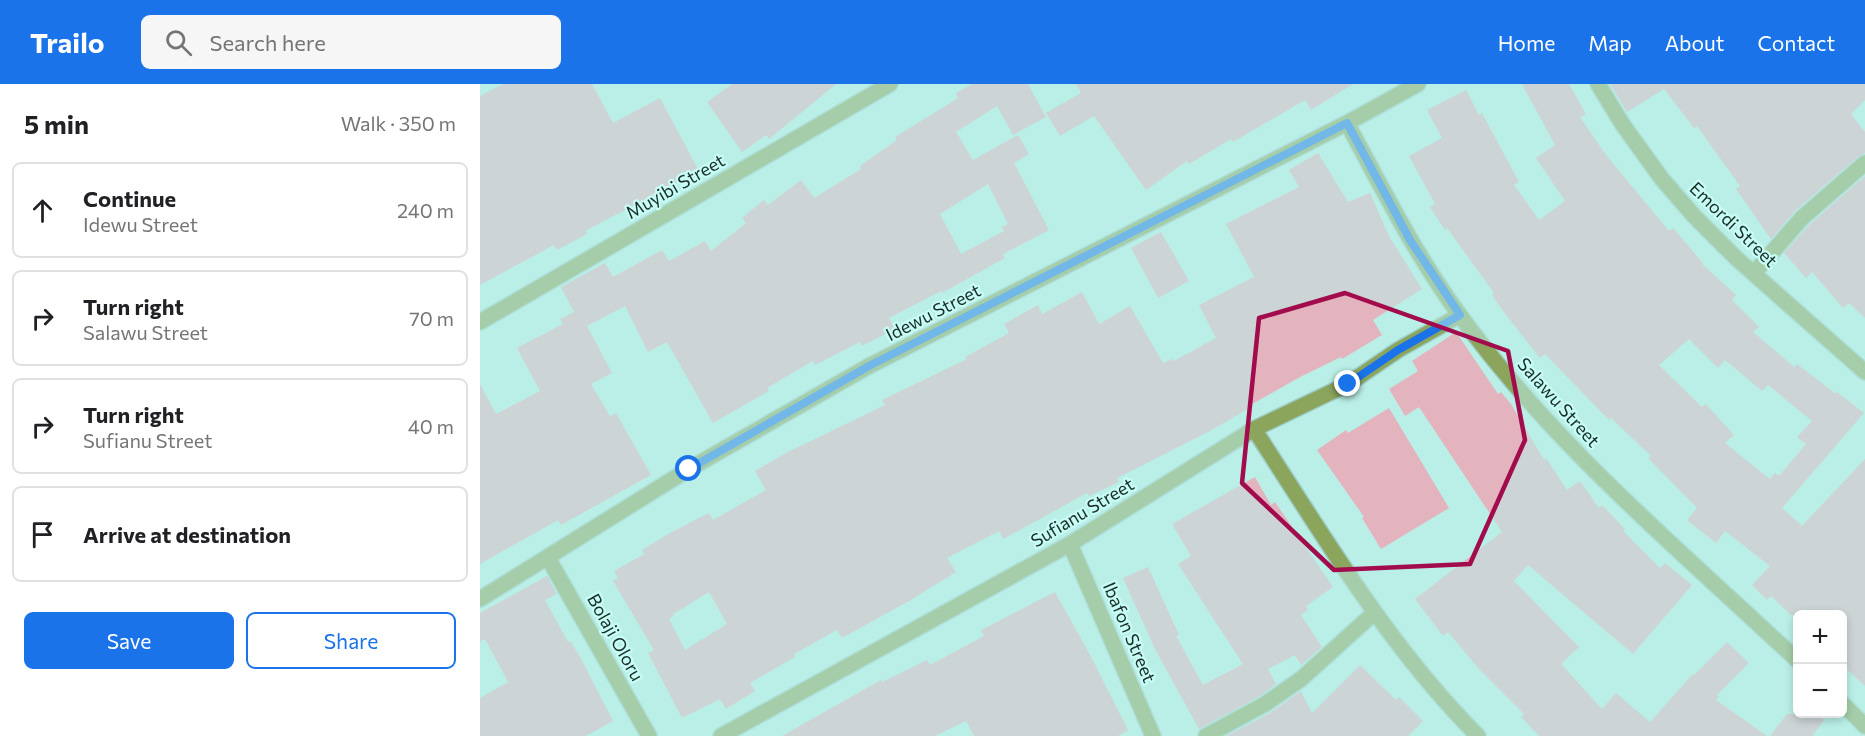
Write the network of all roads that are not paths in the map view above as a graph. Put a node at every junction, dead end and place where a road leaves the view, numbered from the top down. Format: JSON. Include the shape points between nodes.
{"nodes":[{"id":1,"x":890,"y":84,"type":"edge"},
{"id":2,"x":1418,"y":84,"type":"edge"},
{"id":3,"x":1598,"y":84,"type":"edge"},
{"id":4,"x":1347,"y":123,"type":"junction"},
{"id":5,"x":1865,"y":163,"type":"edge"},
{"id":6,"x":1754,"y":273,"type":"junction"},
{"id":7,"x":1460,"y":315,"type":"junction"},
{"id":8,"x":480,"y":322,"type":"edge"},
{"id":9,"x":1865,"y":372,"type":"edge"},
{"id":10,"x":1254,"y":429,"type":"junction"},
{"id":11,"x":1070,"y":544,"type":"junction"},
{"id":12,"x":548,"y":558,"type":"junction"},
{"id":13,"x":480,"y":599,"type":"edge"},
{"id":14,"x":1374,"y":613,"type":"junction"},
{"id":15,"x":1793,"y":657,"type":"edge"},
{"id":16,"x":1847,"y":709,"type":"edge"},
{"id":17,"x":1865,"y":726,"type":"edge"},
{"id":18,"x":649,"y":736,"type":"edge"},
{"id":19,"x":721,"y":736,"type":"edge"},
{"id":20,"x":1153,"y":736,"type":"edge"},
{"id":21,"x":1206,"y":736,"type":"edge"},
{"id":22,"x":1478,"y":736,"type":"edge"}],
"edges":[{"from":1,"to":8,"type":"street","name":"Muyibi Street"},
{"from":2,"to":4,"type":"street","name":"Idewu Street"},
{"from":3,"to":6,"type":"street","name":"Emordi Street","via":[[1662,179],[1694,216]]},
{"from":4,"to":7,"type":"street","name":"Salawu Street","via":[[1410,240]]},
{"from":4,"to":12,"type":"street","name":"Idewu Street","via":[[869,366],[643,497]]},
{"from":5,"to":6,"type":"street","via":[[1802,218]]},
{"from":6,"to":9,"type":"street","name":"Emordi Street"},
{"from":7,"to":10,"type":"street","name":"Sufianu Street","via":[[1348,384]]},
{"from":7,"to":15,"type":"street","name":"Salawu Street","via":[[1548,423]]},
{"from":10,"to":11,"type":"street","name":"Sufianu Street"},
{"from":10,"to":14,"type":"street"},
{"from":11,"to":19,"type":"street","name":"Sufianu Street"},
{"from":11,"to":20,"type":"street","name":"Ibafon Street"},
{"from":12,"to":13,"type":"street","name":"Idewu Street"},
{"from":12,"to":18,"type":"street","name":"Bolaji Oloru"},
{"from":14,"to":21,"type":"street","via":[[1301,680]]},
{"from":14,"to":22,"type":"street","via":[[1451,709]]},
{"from":16,"to":17,"type":"street"}]}
